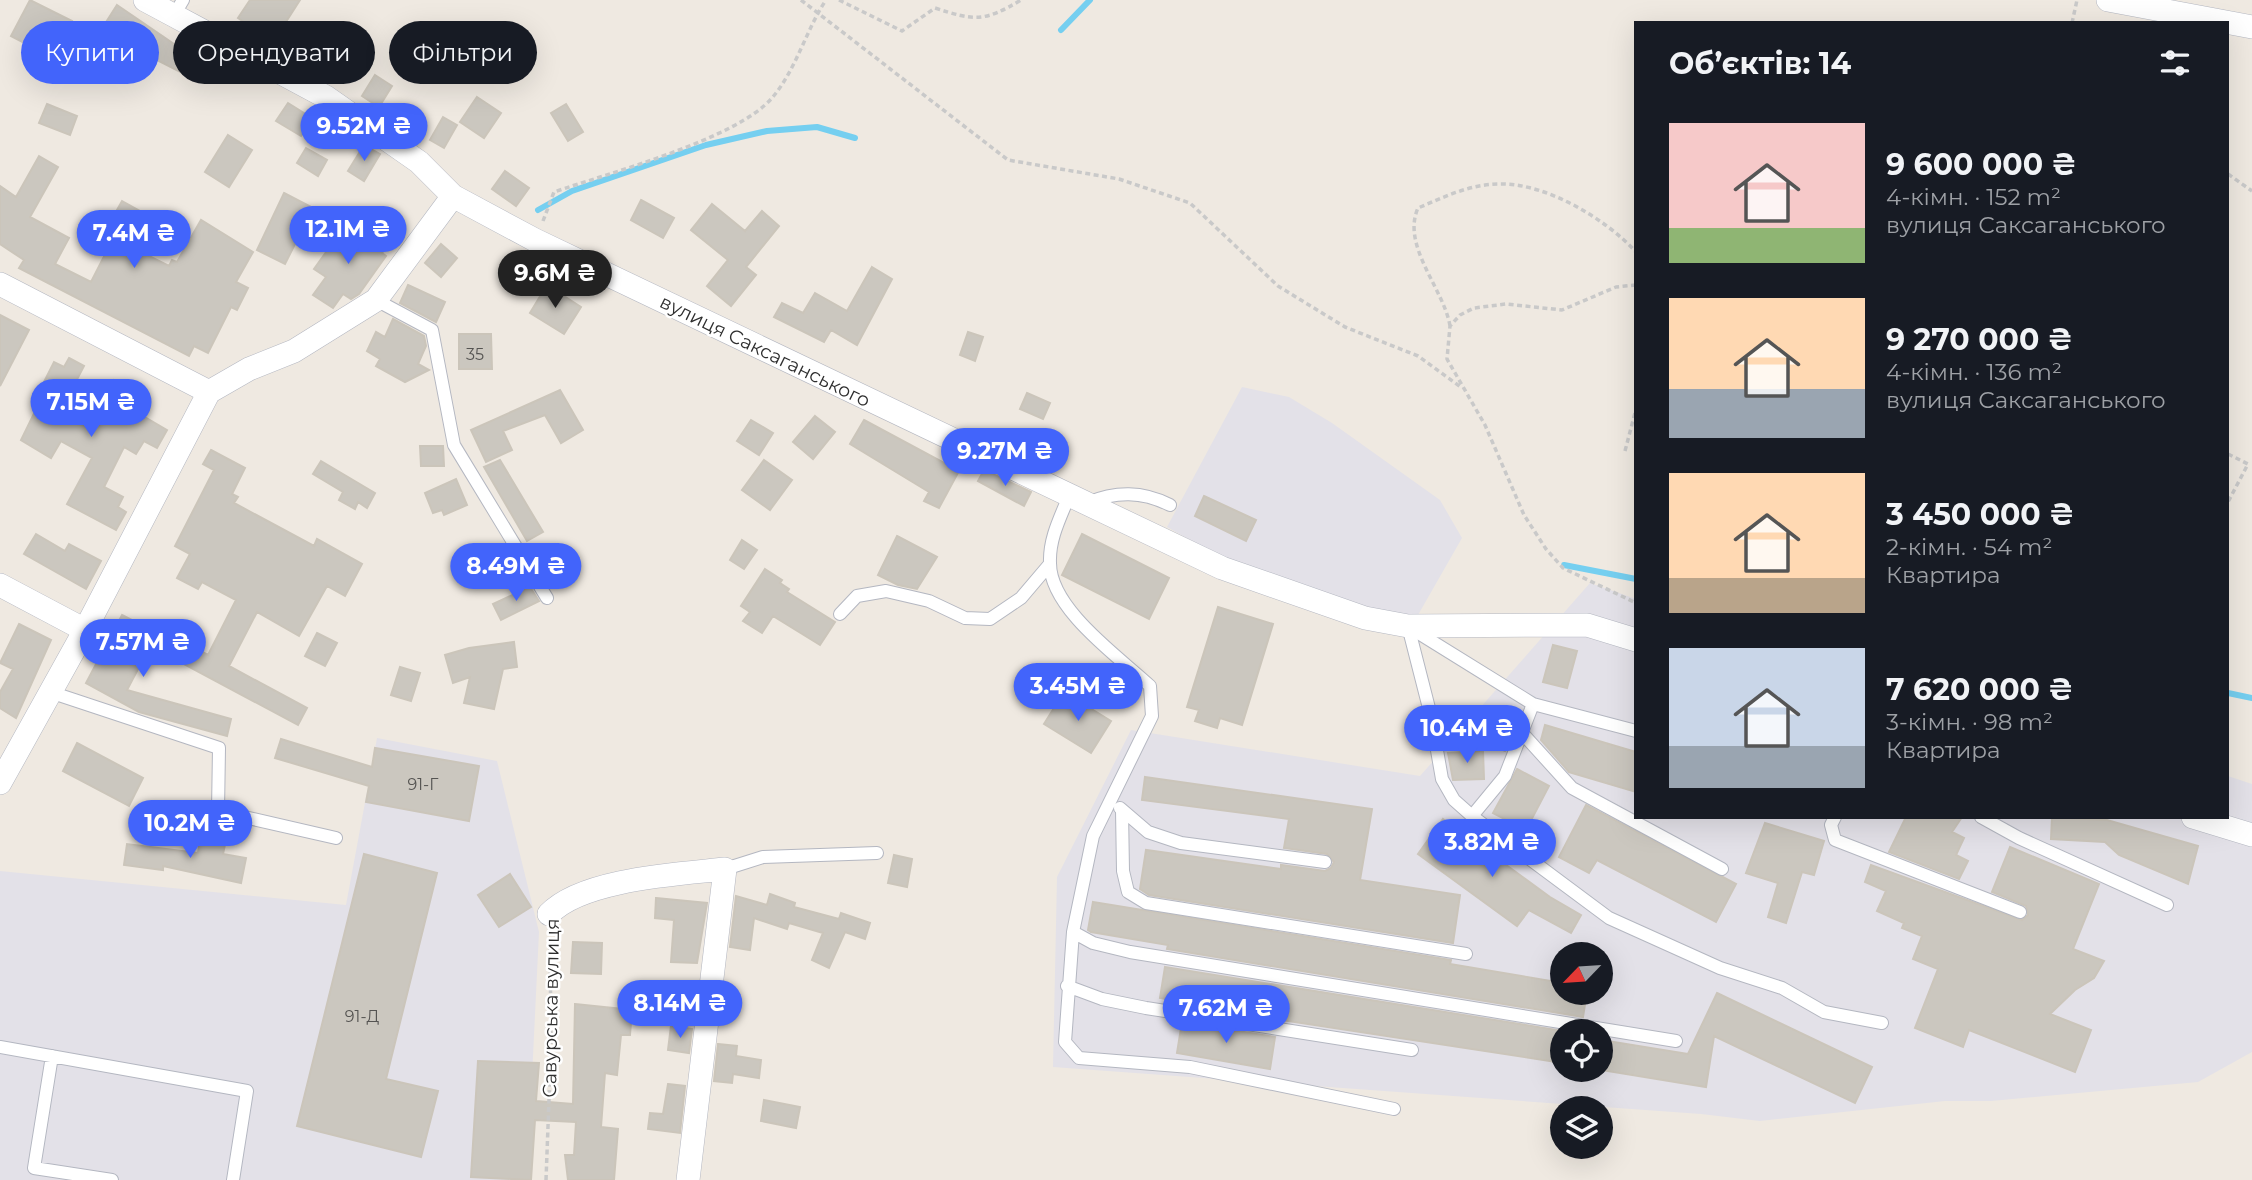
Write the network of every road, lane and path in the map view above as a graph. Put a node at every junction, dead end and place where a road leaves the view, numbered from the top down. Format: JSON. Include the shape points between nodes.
{"nodes":[{"id":1,"x":145,"y":0,"type":"edge"},
{"id":2,"x":801,"y":0,"type":"edge"},
{"id":3,"x":826,"y":0,"type":"edge"},
{"id":4,"x":839,"y":0,"type":"edge"},
{"id":5,"x":1021,"y":0,"type":"edge"},
{"id":6,"x":2077,"y":0,"type":"edge"},
{"id":7,"x":2108,"y":0,"type":"edge"},
{"id":8,"x":178,"y":8,"type":"edge"},
{"id":9,"x":816,"y":15,"type":"junction"},
{"id":10,"x":2072,"y":21,"type":"edge"},
{"id":11,"x":2220,"y":21,"type":"edge"},
{"id":12,"x":2229,"y":23,"type":"edge"},
{"id":13,"x":2252,"y":27,"type":"edge"},
{"id":14,"x":2229,"y":175,"type":"edge"},
{"id":15,"x":2252,"y":191,"type":"edge"},
{"id":16,"x":453,"y":197,"type":"junction"},
{"id":17,"x":535,"y":240,"type":"junction"},
{"id":18,"x":1634,"y":250,"type":"edge"},
{"id":19,"x":0,"y":284,"type":"edge"},
{"id":20,"x":1634,"y":285,"type":"edge"},
{"id":21,"x":376,"y":300,"type":"junction"},
{"id":22,"x":1450,"y":326,"type":"junction"},
{"id":23,"x":1462,"y":388,"type":"junction"},
{"id":24,"x":209,"y":392,"type":"junction"},
{"id":25,"x":1634,"y":417,"type":"edge"},
{"id":26,"x":1625,"y":451,"type":"dead end"},
{"id":27,"x":2229,"y":454,"type":"edge"},
{"id":28,"x":2252,"y":457,"type":"edge"},
{"id":29,"x":2248,"y":464,"type":"junction"},
{"id":30,"x":1078,"y":500,"type":"junction"},
{"id":31,"x":2229,"y":500,"type":"edge"},
{"id":32,"x":1170,"y":505,"type":"dead end"},
{"id":33,"x":1049,"y":565,"type":"junction"},
{"id":34,"x":0,"y":585,"type":"edge"},
{"id":35,"x":547,"y":598,"type":"dead end"},
{"id":36,"x":1634,"y":602,"type":"edge"},
{"id":37,"x":840,"y":614,"type":"dead end"},
{"id":38,"x":1408,"y":626,"type":"junction"},
{"id":39,"x":85,"y":630,"type":"junction"},
{"id":40,"x":1634,"y":639,"type":"edge"},
{"id":41,"x":50,"y":692,"type":"junction"},
{"id":42,"x":1533,"y":704,"type":"junction"},
{"id":43,"x":1634,"y":730,"type":"edge"},
{"id":44,"x":1524,"y":735,"type":"junction"},
{"id":45,"x":0,"y":783,"type":"edge"},
{"id":46,"x":1110,"y":800,"type":"junction"},
{"id":47,"x":1122,"y":810,"type":"junction"},
{"id":48,"x":1472,"y":817,"type":"junction"},
{"id":49,"x":1834,"y":819,"type":"edge"},
{"id":50,"x":1985,"y":819,"type":"edge"},
{"id":51,"x":2200,"y":819,"type":"edge"},
{"id":52,"x":2252,"y":835,"type":"edge"},
{"id":53,"x":336,"y":838,"type":"dead end"},
{"id":54,"x":877,"y":853,"type":"dead end"},
{"id":55,"x":1325,"y":862,"type":"dead end"},
{"id":56,"x":725,"y":869,"type":"junction"},
{"id":57,"x":1722,"y":869,"type":"dead end"},
{"id":58,"x":2167,"y":905,"type":"dead end"},
{"id":59,"x":2020,"y":912,"type":"dead end"},
{"id":60,"x":550,"y":914,"type":"joint"},
{"id":61,"x":1073,"y":932,"type":"junction"},
{"id":62,"x":1466,"y":954,"type":"dead end"},
{"id":63,"x":1067,"y":986,"type":"junction"},
{"id":64,"x":1882,"y":1023,"type":"dead end"},
{"id":65,"x":1676,"y":1041,"type":"dead end"},
{"id":66,"x":0,"y":1047,"type":"edge"},
{"id":67,"x":1412,"y":1050,"type":"dead end"},
{"id":68,"x":52,"y":1056,"type":"junction"},
{"id":69,"x":1394,"y":1110,"type":"dead end"},
{"id":70,"x":112,"y":1180,"type":"edge"},
{"id":71,"x":233,"y":1180,"type":"edge"},
{"id":72,"x":546,"y":1180,"type":"edge"},
{"id":73,"x":688,"y":1180,"type":"edge"}],
"edges":[{"from":1,"to":8,"type":"street","name":"вулиця Саксаганського"},
{"from":2,"to":9,"type":"path"},
{"from":3,"to":9,"type":"path"},
{"from":4,"to":5,"type":"path","via":[[902,31],[935,8],[968,19],[996,14]]},
{"from":6,"to":10,"type":"path"},
{"from":7,"to":11,"type":"street"},
{"from":8,"to":16,"type":"street","name":"вулиця Саксаганського","via":[[326,97],[419,162]]},
{"from":9,"to":17,"type":"path","via":[[774,97],[750,118],[697,142],[554,192]]},
{"from":9,"to":23,"type":"path","via":[[1008,160],[1119,179],[1190,203],[1278,286],[1345,327],[1418,356]]},
{"from":12,"to":13,"type":"street"},
{"from":14,"to":15,"type":"path"},
{"from":16,"to":17,"type":"street","name":"вулиця Саксаганського"},
{"from":16,"to":21,"type":"street"},
{"from":17,"to":30,"type":"street","name":"вулиця Саксаганського"},
{"from":18,"to":22,"type":"path","via":[[1601,220],[1541,192],[1502,183],[1455,192],[1418,208],[1413,219],[1416,241],[1447,309]]},
{"from":19,"to":24,"type":"street"},
{"from":20,"to":22,"type":"path","via":[[1616,287],[1562,310],[1506,304],[1474,308]]},
{"from":21,"to":24,"type":"street","via":[[294,351]]},
{"from":21,"to":35,"type":"lane","via":[[432,330],[454,445]]},
{"from":22,"to":23,"type":"path","via":[[1447,359]]},
{"from":23,"to":36,"type":"path","via":[[1485,425],[1524,515],[1546,549],[1563,568]]},
{"from":24,"to":39,"type":"street"},
{"from":25,"to":26,"type":"path"},
{"from":27,"to":29,"type":"path"},
{"from":28,"to":29,"type":"path"},
{"from":29,"to":31,"type":"path"},
{"from":30,"to":32,"type":"lane","via":[[1108,494],[1150,495]]},
{"from":30,"to":33,"type":"lane","via":[[1053,534]]},
{"from":30,"to":38,"type":"street","name":"вулиця Саксаганського","via":[[1222,568],[1365,618]]},
{"from":33,"to":37,"type":"lane","via":[[1021,598],[990,620],[965,618],[929,601],[886,591],[857,596]]},
{"from":33,"to":46,"type":"lane","via":[[1070,611],[1150,686],[1152,716]]},
{"from":34,"to":39,"type":"street"},
{"from":38,"to":40,"type":"street","name":"вулиця Саксаганського","via":[[1587,625]]},
{"from":38,"to":42,"type":"lane"},
{"from":38,"to":48,"type":"lane","via":[[1442,779],[1454,800]]},
{"from":39,"to":41,"type":"street"},
{"from":41,"to":45,"type":"street"},
{"from":41,"to":53,"type":"lane","via":[[219,748],[218,811]]},
{"from":42,"to":43,"type":"lane"},
{"from":42,"to":44,"type":"lane"},
{"from":44,"to":48,"type":"lane","via":[[1505,776]]},
{"from":44,"to":57,"type":"lane","via":[[1572,788]]},
{"from":46,"to":47,"type":"lane"},
{"from":46,"to":61,"type":"lane","via":[[1093,836]]},
{"from":47,"to":55,"type":"lane","via":[[1148,832],[1181,843]]},
{"from":47,"to":62,"type":"lane","via":[[1128,892],[1146,903]]},
{"from":48,"to":64,"type":"lane","via":[[1609,918],[1720,968],[1782,988],[1824,1012]]},
{"from":49,"to":59,"type":"lane","via":[[1835,840]]},
{"from":50,"to":58,"type":"lane"},
{"from":51,"to":52,"type":"street"},
{"from":54,"to":56,"type":"lane","via":[[763,858]]},
{"from":56,"to":60,"type":"street","name":"Савурська вулиця","via":[[632,880],[570,898]]},
{"from":56,"to":73,"type":"street"},
{"from":60,"to":72,"type":"path","name":"Савурська вулиця"},
{"from":61,"to":63,"type":"lane"},
{"from":61,"to":65,"type":"lane","via":[[1093,943],[1130,952]]},
{"from":63,"to":67,"type":"lane","via":[[1113,1002]]},
{"from":63,"to":69,"type":"lane","via":[[1065,1042],[1079,1058],[1190,1067]]},
{"from":66,"to":68,"type":"lane"},
{"from":68,"to":70,"type":"lane","via":[[34,1168]]},
{"from":68,"to":71,"type":"lane","via":[[247,1091]]}]}
